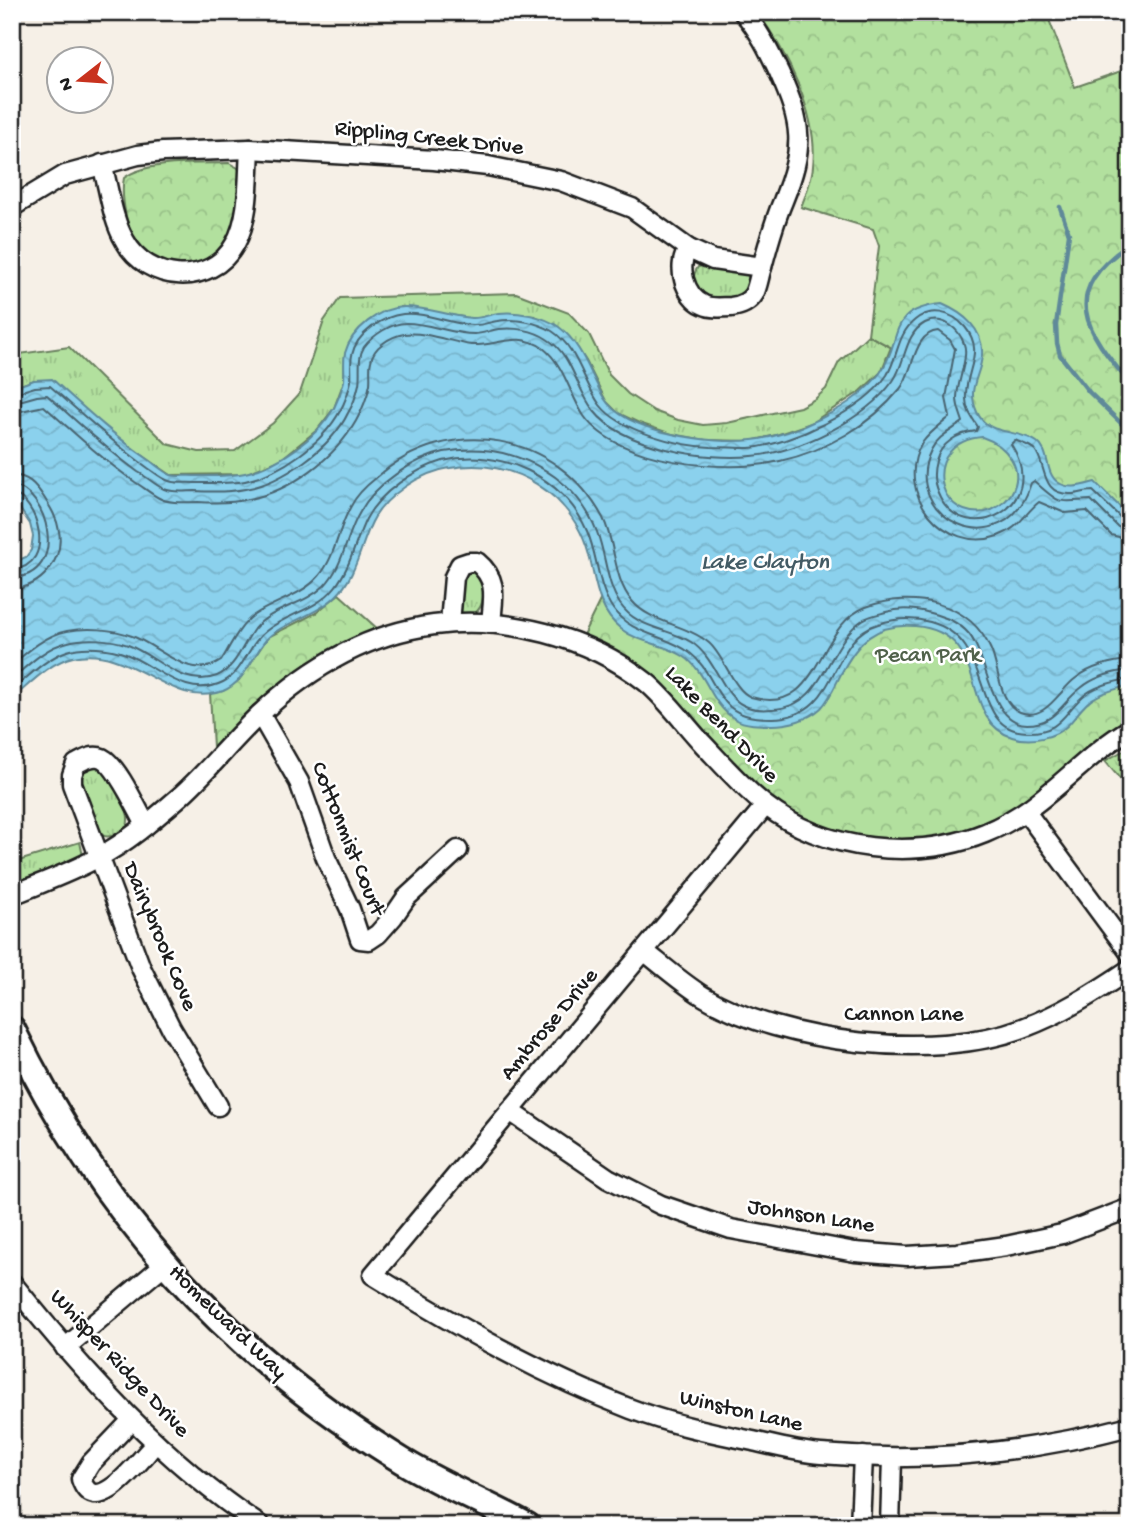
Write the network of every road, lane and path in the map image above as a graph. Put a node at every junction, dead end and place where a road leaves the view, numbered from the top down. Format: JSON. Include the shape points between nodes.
{"nodes":[{"id":1,"x":743,"y":12,"type":"edge"},
{"id":2,"x":250,"y":149,"type":"junction"},
{"id":3,"x":102,"y":164,"type":"junction"},
{"id":4,"x":12,"y":207,"type":"edge"},
{"id":5,"x":689,"y":249,"type":"junction"},
{"id":6,"x":762,"y":267,"type":"junction"},
{"id":7,"x":450,"y":623,"type":"junction"},
{"id":8,"x":491,"y":623,"type":"junction"},
{"id":9,"x":260,"y":714,"type":"junction"},
{"id":10,"x":1130,"y":729,"type":"edge"},
{"id":11,"x":765,"y":806,"type":"junction"},
{"id":12,"x":1026,"y":813,"type":"junction"},
{"id":13,"x":146,"y":825,"type":"junction"},
{"id":14,"x":458,"y":850,"type":"dead end"},
{"id":15,"x":100,"y":857,"type":"junction"},
{"id":16,"x":12,"y":895,"type":"edge"},
{"id":17,"x":644,"y":951,"type":"junction"},
{"id":18,"x":1130,"y":953,"type":"edge"},
{"id":19,"x":1130,"y":969,"type":"edge"},
{"id":20,"x":12,"y":1029,"type":"edge"},
{"id":21,"x":218,"y":1106,"type":"dead end"},
{"id":22,"x":510,"y":1111,"type":"junction"},
{"id":23,"x":1130,"y":1208,"type":"edge"},
{"id":24,"x":165,"y":1264,"type":"junction"},
{"id":25,"x":373,"y":1275,"type":"joint"},
{"id":26,"x":12,"y":1283,"type":"edge"},
{"id":27,"x":65,"y":1348,"type":"junction"},
{"id":28,"x":132,"y":1420,"type":"junction"},
{"id":29,"x":1130,"y":1426,"type":"edge"},
{"id":30,"x":156,"y":1443,"type":"junction"},
{"id":31,"x":863,"y":1456,"type":"junction"},
{"id":32,"x":892,"y":1458,"type":"junction"},
{"id":33,"x":261,"y":1526,"type":"edge"},
{"id":34,"x":528,"y":1526,"type":"edge"},
{"id":35,"x":860,"y":1526,"type":"edge"},
{"id":36,"x":890,"y":1526,"type":"edge"}],
"edges":[{"from":1,"to":6,"type":"street","via":[[768,49],[799,129],[797,163]]},
{"from":2,"to":3,"type":"street","name":"Rippling Creek Drive","via":[[163,152]]},
{"from":2,"to":3,"type":"street","via":[[242,228],[234,247],[221,261],[190,275],[153,270],[136,258],[117,223]]},
{"from":2,"to":5,"type":"street","name":"Rippling Creek Drive","via":[[434,160],[525,172],[632,208]]},
{"from":3,"to":4,"type":"street","name":"Rippling Creek Drive","via":[[65,175]]},
{"from":5,"to":6,"type":"street","name":"Rippling Creek Drive","via":[[713,260]]},
{"from":5,"to":6,"type":"street","via":[[682,268],[691,295],[702,305],[716,308],[748,301]]},
{"from":7,"to":8,"type":"street","name":"Lake Bend Drive"},
{"from":7,"to":8,"type":"street","via":[[454,577],[460,565],[469,562],[477,562],[490,576],[494,591]]},
{"from":7,"to":9,"type":"street","name":"Lake Bend Drive","via":[[397,632],[359,645],[324,664]]},
{"from":8,"to":11,"type":"street","name":"Lake Bend Drive","via":[[518,625],[582,646],[647,683]]},
{"from":9,"to":13,"type":"street","name":"Lake Bend Drive"},
{"from":9,"to":14,"type":"street","name":"Cottonmist Court","via":[[299,782],[360,939],[379,934],[406,898]]},
{"from":10,"to":12,"type":"street","name":"Lake Bend Drive"},
{"from":11,"to":12,"type":"street","name":"Lake Bend Drive","via":[[821,835],[852,844],[905,849],[950,844]]},
{"from":11,"to":17,"type":"street","name":"Ambrose Drive"},
{"from":12,"to":18,"type":"street"},
{"from":13,"to":15,"type":"street","name":"Lake Bend Drive"},
{"from":13,"to":15,"type":"street","via":[[113,767],[103,758],[76,764],[72,784]]},
{"from":15,"to":16,"type":"street","name":"Lake Bend Drive"},
{"from":15,"to":21,"type":"street","name":"Dairybrook Cove","via":[[141,968]]},
{"from":17,"to":19,"type":"street","name":"Cannon Lane","via":[[702,995],[742,1016],[820,1037],[863,1043],[967,1041],[1021,1028],[1097,991]]},
{"from":17,"to":22,"type":"street","name":"Ambrose Drive"},
{"from":20,"to":24,"type":"street","name":"Homeward Way","via":[[75,1143]]},
{"from":22,"to":23,"type":"street","name":"Johnson Lane","via":[[608,1178],[660,1205],[731,1229],[841,1250],[907,1256],[1006,1246],[1062,1234]]},
{"from":22,"to":25,"type":"street","name":"Ambrose Drive"},
{"from":24,"to":27,"type":"street"},
{"from":24,"to":34,"type":"street","name":"Homeward Way","via":[[244,1345],[345,1424],[440,1482]]},
{"from":25,"to":31,"type":"street","name":"Winston Lane","via":[[516,1358],[633,1409],[704,1432],[818,1454]]},
{"from":26,"to":27,"type":"street","name":"Whisper Ridge Drive"},
{"from":27,"to":28,"type":"street","name":"Whisper Ridge Drive"},
{"from":28,"to":30,"type":"street","name":"Whisper Ridge Drive"},
{"from":28,"to":30,"type":"street","via":[[82,1479],[89,1493],[109,1492]]},
{"from":29,"to":32,"type":"street","name":"Winston Lane","via":[[1052,1446],[985,1455]]},
{"from":30,"to":33,"type":"street","name":"Whisper Ridge Drive"},
{"from":31,"to":32,"type":"street","name":"Winston Lane"},
{"from":31,"to":35,"type":"street"},
{"from":32,"to":36,"type":"street"}]}
